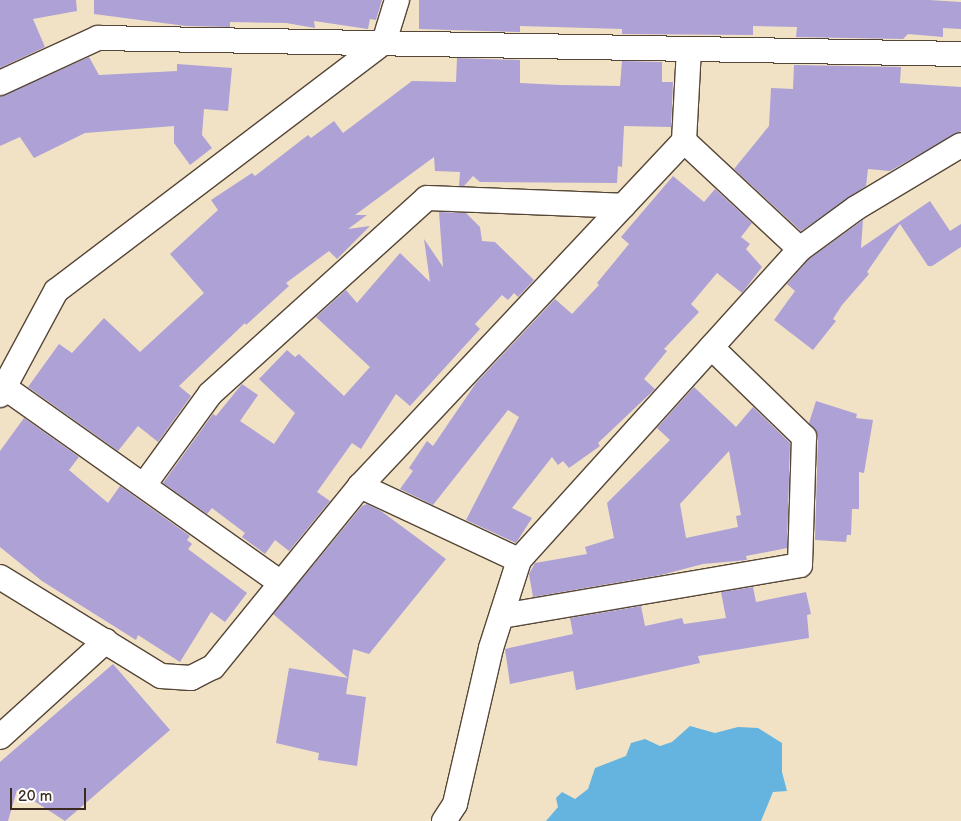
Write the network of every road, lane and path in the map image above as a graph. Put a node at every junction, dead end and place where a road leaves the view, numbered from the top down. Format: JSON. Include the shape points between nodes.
{"nodes":[{"id":1,"x":397,"y":0,"type":"edge"},
{"id":2,"x":384,"y":42,"type":"junction"},
{"id":3,"x":689,"y":50,"type":"junction"},
{"id":4,"x":961,"y":54,"type":"edge"},
{"id":5,"x":0,"y":83,"type":"edge"},
{"id":6,"x":684,"y":141,"type":"junction"},
{"id":7,"x":961,"y":145,"type":"edge"},
{"id":8,"x":623,"y":206,"type":"junction"},
{"id":9,"x":800,"y":249,"type":"junction"},
{"id":10,"x":711,"y":347,"type":"junction"},
{"id":11,"x":2,"y":391,"type":"edge"},
{"id":12,"x":144,"y":485,"type":"junction"},
{"id":13,"x":360,"y":486,"type":"junction"},
{"id":14,"x":520,"y":560,"type":"junction"},
{"id":15,"x":0,"y":577,"type":"edge"},
{"id":16,"x":281,"y":583,"type":"junction"},
{"id":17,"x":502,"y":616,"type":"junction"},
{"id":18,"x":106,"y":641,"type":"junction"},
{"id":19,"x":0,"y":737,"type":"edge"},
{"id":20,"x":444,"y":821,"type":"edge"}],
"edges":[{"from":1,"to":2,"type":"street"},
{"from":2,"to":3,"type":"street"},
{"from":2,"to":5,"type":"street","via":[[98,38]]},
{"from":2,"to":11,"type":"street","via":[[56,291]]},
{"from":3,"to":4,"type":"street"},
{"from":3,"to":6,"type":"street"},
{"from":6,"to":8,"type":"street"},
{"from":6,"to":9,"type":"street"},
{"from":7,"to":9,"type":"street","via":[[856,208]]},
{"from":8,"to":12,"type":"street","via":[[427,198],[210,394]]},
{"from":8,"to":13,"type":"street"},
{"from":9,"to":10,"type":"street"},
{"from":10,"to":14,"type":"street"},
{"from":10,"to":17,"type":"street","via":[[804,437],[800,565]]},
{"from":11,"to":12,"type":"street"},
{"from":12,"to":16,"type":"street"},
{"from":13,"to":14,"type":"street"},
{"from":13,"to":16,"type":"street"},
{"from":14,"to":17,"type":"street"},
{"from":15,"to":18,"type":"street"},
{"from":16,"to":18,"type":"street","via":[[213,667],[191,678],[161,676]]},
{"from":17,"to":20,"type":"street","via":[[470,732],[455,804]]},
{"from":18,"to":19,"type":"street"}]}
